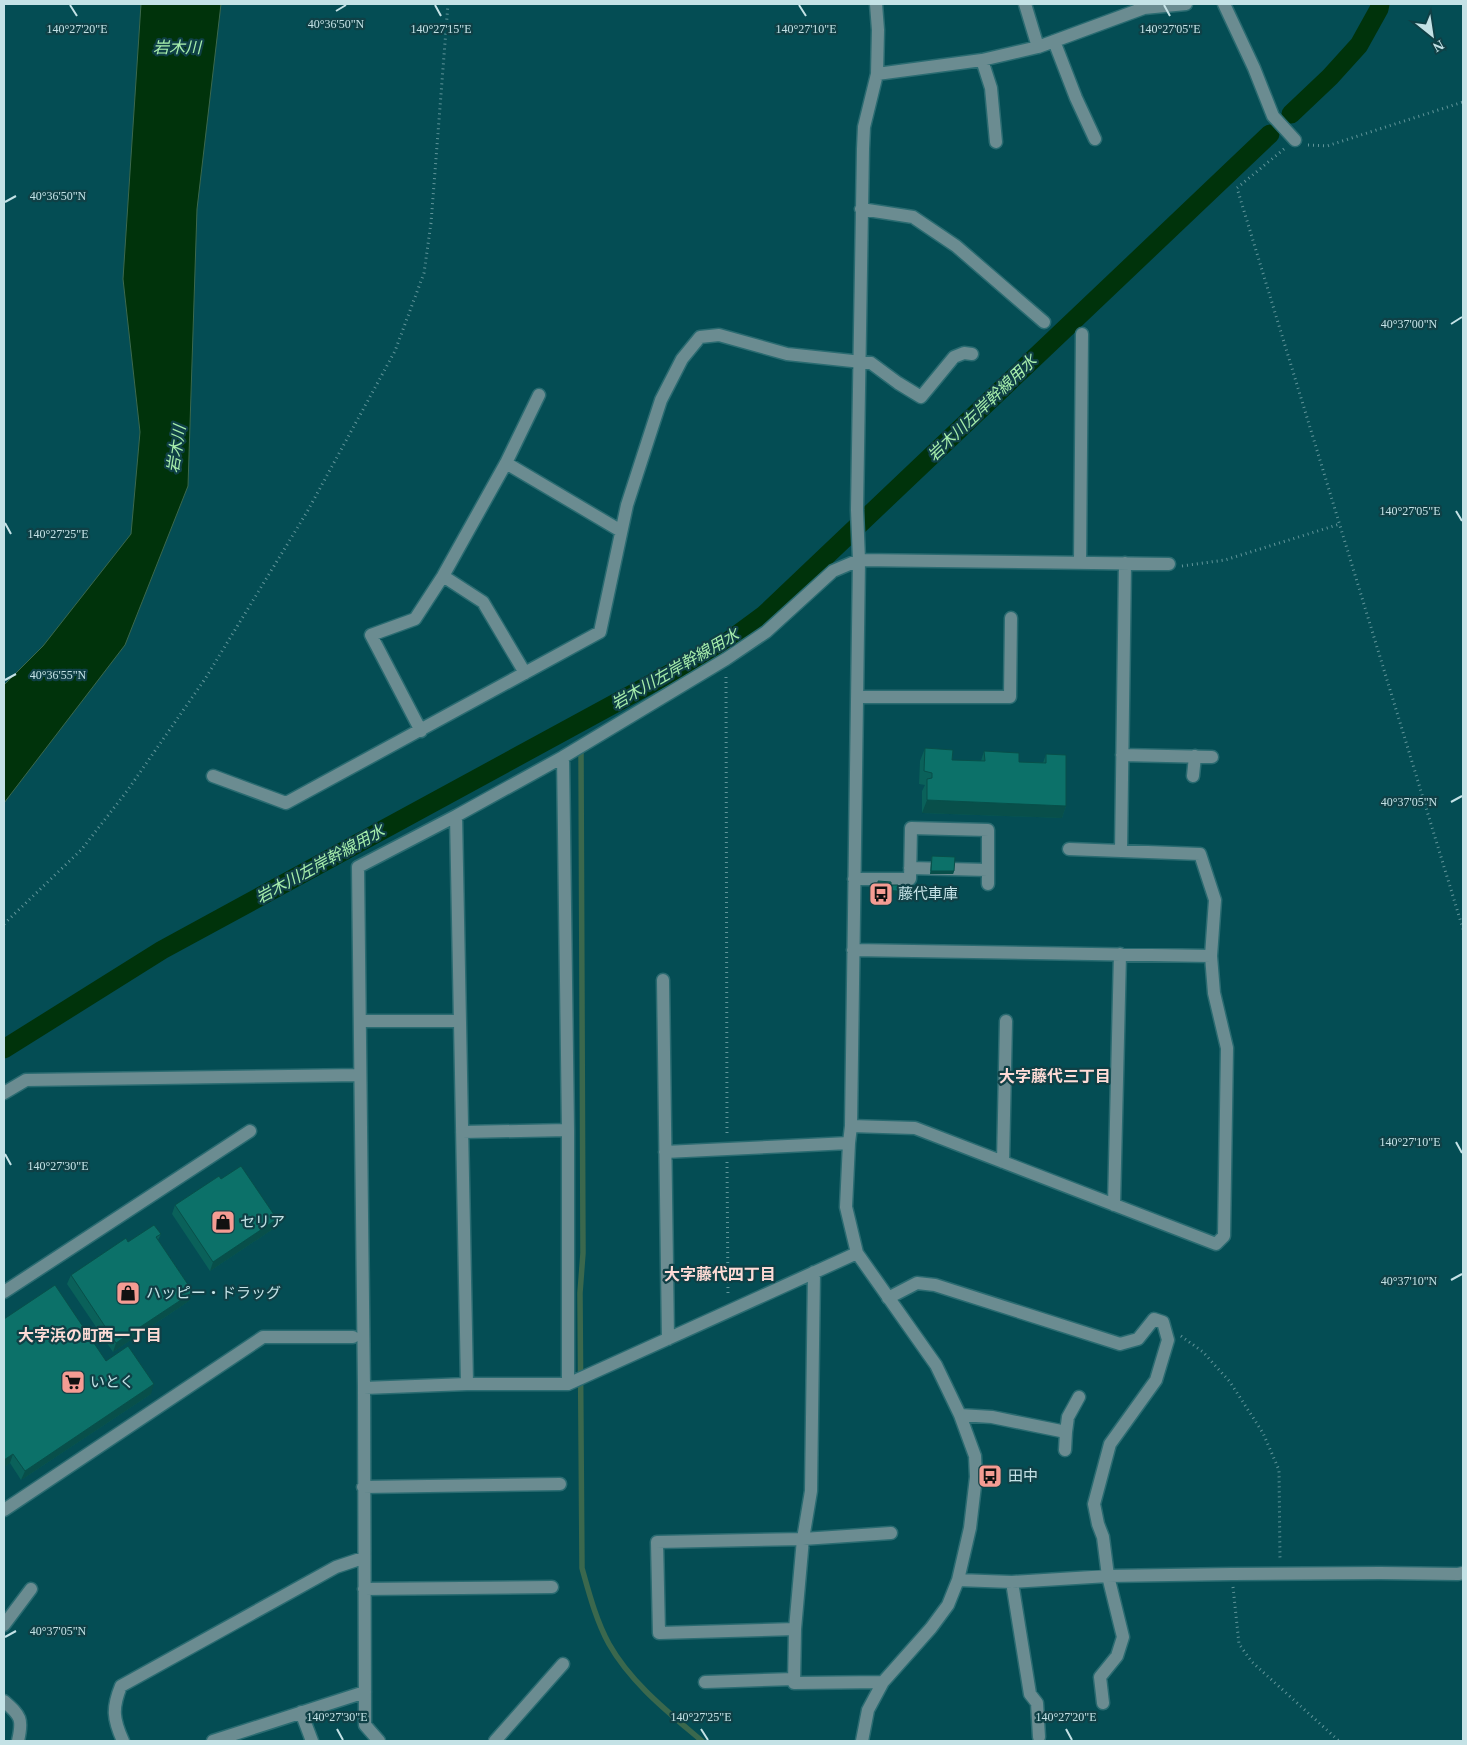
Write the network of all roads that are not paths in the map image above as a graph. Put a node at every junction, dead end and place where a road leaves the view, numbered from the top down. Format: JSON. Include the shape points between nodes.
{"nodes":[{"id":1,"x":876,"y":4,"type":"edge"},
{"id":2,"x":1025,"y":4,"type":"edge"},
{"id":3,"x":1186,"y":4,"type":"edge"},
{"id":4,"x":1224,"y":4,"type":"edge"},
{"id":5,"x":1054,"y":41,"type":"junction"},
{"id":6,"x":1038,"y":47,"type":"junction"},
{"id":7,"x":982,"y":60,"type":"junction"},
{"id":8,"x":877,"y":74,"type":"junction"},
{"id":9,"x":1095,"y":139,"type":"dead end"},
{"id":10,"x":1295,"y":140,"type":"road end"},
{"id":11,"x":996,"y":142,"type":"dead end"},
{"id":12,"x":861,"y":209,"type":"junction"},
{"id":13,"x":1044,"y":322,"type":"dead end"},
{"id":14,"x":1082,"y":334,"type":"dead end"},
{"id":15,"x":972,"y":354,"type":"dead end"},
{"id":16,"x":860,"y":361,"type":"junction"},
{"id":17,"x":539,"y":395,"type":"dead end"},
{"id":18,"x":506,"y":463,"type":"junction"},
{"id":19,"x":621,"y":530,"type":"junction"},
{"id":20,"x":859,"y":560,"type":"junction"},
{"id":21,"x":1080,"y":563,"type":"junction"},
{"id":22,"x":1125,"y":563,"type":"junction"},
{"id":23,"x":1169,"y":564,"type":"road end"},
{"id":24,"x":443,"y":576,"type":"junction"},
{"id":25,"x":1011,"y":618,"type":"dead end"},
{"id":26,"x":525,"y":673,"type":"junction"},
{"id":27,"x":857,"y":697,"type":"junction"},
{"id":28,"x":421,"y":731,"type":"junction"},
{"id":29,"x":1122,"y":755,"type":"junction"},
{"id":30,"x":1195,"y":756,"type":"junction"},
{"id":31,"x":563,"y":757,"type":"junction"},
{"id":32,"x":1212,"y":757,"type":"dead end"},
{"id":33,"x":212,"y":776,"type":"dead end"},
{"id":34,"x":1193,"y":776,"type":"dead end"},
{"id":35,"x":456,"y":816,"type":"junction"},
{"id":36,"x":1069,"y":849,"type":"dead end"},
{"id":37,"x":1121,"y":851,"type":"junction"},
{"id":38,"x":910,"y":868,"type":"junction"},
{"id":39,"x":988,"y":870,"type":"junction"},
{"id":40,"x":854,"y":879,"type":"junction"},
{"id":41,"x":988,"y":884,"type":"dead end"},
{"id":42,"x":853,"y":950,"type":"junction"},
{"id":43,"x":1120,"y":954,"type":"junction"},
{"id":44,"x":1211,"y":956,"type":"junction"},
{"id":45,"x":663,"y":980,"type":"dead end"},
{"id":46,"x":459,"y":1020,"type":"junction"},
{"id":47,"x":1006,"y":1020,"type":"dead end"},
{"id":48,"x":360,"y":1021,"type":"junction"},
{"id":49,"x":360,"y":1075,"type":"junction"},
{"id":50,"x":4,"y":1093,"type":"edge"},
{"id":51,"x":852,"y":1126,"type":"junction"},
{"id":52,"x":568,"y":1130,"type":"junction"},
{"id":53,"x":250,"y":1131,"type":"dead end"},
{"id":54,"x":462,"y":1132,"type":"junction"},
{"id":55,"x":849,"y":1144,"type":"junction"},
{"id":56,"x":665,"y":1152,"type":"junction"},
{"id":57,"x":1003,"y":1162,"type":"junction"},
{"id":58,"x":1114,"y":1205,"type":"junction"},
{"id":59,"x":857,"y":1253,"type":"junction"},
{"id":60,"x":814,"y":1272,"type":"junction"},
{"id":61,"x":4,"y":1292,"type":"edge"},
{"id":62,"x":888,"y":1298,"type":"junction"},
{"id":63,"x":353,"y":1337,"type":"dead end"},
{"id":64,"x":668,"y":1339,"type":"junction"},
{"id":65,"x":572,"y":1382,"type":"junction"},
{"id":66,"x":466,"y":1384,"type":"junction"},
{"id":67,"x":364,"y":1388,"type":"junction"},
{"id":68,"x":1079,"y":1397,"type":"dead end"},
{"id":69,"x":960,"y":1415,"type":"junction"},
{"id":70,"x":1066,"y":1432,"type":"junction"},
{"id":71,"x":1065,"y":1450,"type":"dead end"},
{"id":72,"x":560,"y":1484,"type":"dead end"},
{"id":73,"x":364,"y":1487,"type":"junction"},
{"id":74,"x":4,"y":1510,"type":"edge"},
{"id":75,"x":891,"y":1533,"type":"dead end"},
{"id":76,"x":803,"y":1539,"type":"junction"},
{"id":77,"x":363,"y":1558,"type":"junction"},
{"id":78,"x":1463,"y":1573,"type":"edge"},
{"id":79,"x":1108,"y":1576,"type":"junction"},
{"id":80,"x":958,"y":1580,"type":"junction"},
{"id":81,"x":1012,"y":1582,"type":"junction"},
{"id":82,"x":552,"y":1586,"type":"dead end"},
{"id":83,"x":31,"y":1589,"type":"dead end"},
{"id":84,"x":364,"y":1589,"type":"junction"},
{"id":85,"x":4,"y":1625,"type":"edge"},
{"id":86,"x":794,"y":1629,"type":"junction"},
{"id":87,"x":564,"y":1664,"type":"dead end"},
{"id":88,"x":794,"y":1679,"type":"junction"},
{"id":89,"x":704,"y":1682,"type":"dead end"},
{"id":90,"x":883,"y":1682,"type":"junction"},
{"id":91,"x":365,"y":1692,"type":"junction"},
{"id":92,"x":4,"y":1700,"type":"edge"},
{"id":93,"x":1103,"y":1703,"type":"dead end"},
{"id":94,"x":301,"y":1712,"type":"junction"},
{"id":95,"x":1039,"y":1737,"type":"dead end"},
{"id":96,"x":18,"y":1741,"type":"edge"},
{"id":97,"x":123,"y":1741,"type":"edge"},
{"id":98,"x":213,"y":1741,"type":"edge"},
{"id":99,"x":312,"y":1741,"type":"edge"},
{"id":100,"x":379,"y":1741,"type":"edge"},
{"id":101,"x":494,"y":1741,"type":"edge"},
{"id":102,"x":862,"y":1741,"type":"edge"}],
"edges":[{"from":1,"to":8,"type":"street"},
{"from":2,"to":6,"type":"street"},
{"from":3,"to":5,"type":"street","via":[[1144,8]]},
{"from":4,"to":10,"type":"street","via":[[1273,116]]},
{"from":5,"to":6,"type":"street"},
{"from":5,"to":9,"type":"street"},
{"from":6,"to":7,"type":"street"},
{"from":7,"to":8,"type":"street"},
{"from":7,"to":11,"type":"street","via":[[991,88]]},
{"from":8,"to":12,"type":"street","via":[[864,127]]},
{"from":12,"to":13,"type":"street","via":[[913,217],[956,246]]},
{"from":12,"to":16,"type":"street"},
{"from":14,"to":21,"type":"street"},
{"from":15,"to":16,"type":"street","via":[[954,357],[921,397],[872,363]]},
{"from":16,"to":19,"type":"street","via":[[787,354],[719,335],[700,337],[682,359],[661,400]]},
{"from":16,"to":20,"type":"street"},
{"from":17,"to":18,"type":"street"},
{"from":18,"to":19,"type":"street"},
{"from":18,"to":24,"type":"street"},
{"from":19,"to":26,"type":"street","via":[[600,632]]},
{"from":20,"to":21,"type":"street"},
{"from":20,"to":27,"type":"street"},
{"from":20,"to":31,"type":"street","via":[[833,571],[766,632],[726,660]]},
{"from":21,"to":22,"type":"street"},
{"from":22,"to":23,"type":"street"},
{"from":22,"to":29,"type":"street"},
{"from":24,"to":26,"type":"street","via":[[483,602]]},
{"from":24,"to":28,"type":"street","via":[[415,619],[371,635]]},
{"from":25,"to":27,"type":"street","via":[[1010,697]]},
{"from":26,"to":28,"type":"street"},
{"from":27,"to":40,"type":"street"},
{"from":28,"to":33,"type":"street","via":[[286,803]]},
{"from":29,"to":30,"type":"street"},
{"from":29,"to":37,"type":"street"},
{"from":30,"to":32,"type":"street"},
{"from":30,"to":34,"type":"street"},
{"from":31,"to":35,"type":"street"},
{"from":31,"to":52,"type":"street"},
{"from":35,"to":46,"type":"street"},
{"from":35,"to":48,"type":"street","via":[[358,867]]},
{"from":36,"to":37,"type":"street"},
{"from":37,"to":44,"type":"street","via":[[1200,854],[1215,900]]},
{"from":38,"to":39,"type":"street"},
{"from":38,"to":39,"type":"street","via":[[911,828],[988,830]]},
{"from":38,"to":40,"type":"street","via":[[910,880]]},
{"from":39,"to":41,"type":"street"},
{"from":40,"to":42,"type":"street"},
{"from":42,"to":43,"type":"street"},
{"from":42,"to":51,"type":"street"},
{"from":43,"to":44,"type":"street"},
{"from":43,"to":58,"type":"street"},
{"from":44,"to":58,"type":"street","via":[[1214,993],[1228,1048],[1224,1236],[1216,1244]]},
{"from":45,"to":56,"type":"street"},
{"from":46,"to":48,"type":"street"},
{"from":46,"to":54,"type":"street"},
{"from":47,"to":57,"type":"street"},
{"from":48,"to":49,"type":"street"},
{"from":49,"to":50,"type":"street","via":[[26,1080]]},
{"from":49,"to":67,"type":"street"},
{"from":51,"to":55,"type":"street"},
{"from":51,"to":57,"type":"street","via":[[915,1128]]},
{"from":52,"to":54,"type":"street"},
{"from":52,"to":65,"type":"street"},
{"from":53,"to":61,"type":"street"},
{"from":54,"to":66,"type":"street"},
{"from":55,"to":56,"type":"street"},
{"from":55,"to":59,"type":"street","via":[[846,1207]]},
{"from":56,"to":64,"type":"street"},
{"from":57,"to":58,"type":"street"},
{"from":59,"to":60,"type":"street"},
{"from":59,"to":62,"type":"street"},
{"from":60,"to":64,"type":"street"},
{"from":60,"to":76,"type":"street","via":[[811,1491]]},
{"from":62,"to":69,"type":"street","via":[[936,1365]]},
{"from":62,"to":79,"type":"street","via":[[917,1284],[935,1286],[1120,1344],[1138,1339],[1154,1319],[1163,1322],[1168,1340],[1156,1380],[1110,1444],[1094,1504]]},
{"from":63,"to":74,"type":"street","via":[[263,1338]]},
{"from":64,"to":65,"type":"street"},
{"from":65,"to":66,"type":"street"},
{"from":66,"to":67,"type":"street"},
{"from":67,"to":73,"type":"street"},
{"from":68,"to":70,"type":"street","via":[[1068,1417]]},
{"from":69,"to":70,"type":"street","via":[[992,1417]]},
{"from":69,"to":80,"type":"street","via":[[975,1456],[976,1477],[970,1528]]},
{"from":70,"to":71,"type":"street"},
{"from":72,"to":73,"type":"street"},
{"from":73,"to":77,"type":"street"},
{"from":75,"to":76,"type":"street"},
{"from":76,"to":86,"type":"street"},
{"from":76,"to":86,"type":"street","via":[[657,1542],[659,1633]]},
{"from":77,"to":84,"type":"street"},
{"from":77,"to":97,"type":"street","via":[[336,1567],[121,1686],[114,1704],[117,1729]]},
{"from":78,"to":79,"type":"street"},
{"from":79,"to":81,"type":"street"},
{"from":79,"to":93,"type":"street","via":[[1123,1637],[1117,1656],[1100,1677]]},
{"from":80,"to":81,"type":"street"},
{"from":80,"to":90,"type":"street","via":[[948,1605],[932,1628]]},
{"from":81,"to":95,"type":"street","via":[[1030,1694],[1037,1703]]},
{"from":82,"to":84,"type":"street"},
{"from":83,"to":85,"type":"street"},
{"from":84,"to":91,"type":"street"},
{"from":86,"to":88,"type":"street"},
{"from":87,"to":101,"type":"street"},
{"from":88,"to":89,"type":"street"},
{"from":88,"to":90,"type":"street","via":[[794,1683]]},
{"from":90,"to":102,"type":"street","via":[[868,1710]]},
{"from":91,"to":94,"type":"street"},
{"from":91,"to":100,"type":"street","via":[[364,1725]]},
{"from":92,"to":96,"type":"street","via":[[16,1711],[22,1725]]},
{"from":94,"to":98,"type":"street"},
{"from":94,"to":99,"type":"street"}]}
